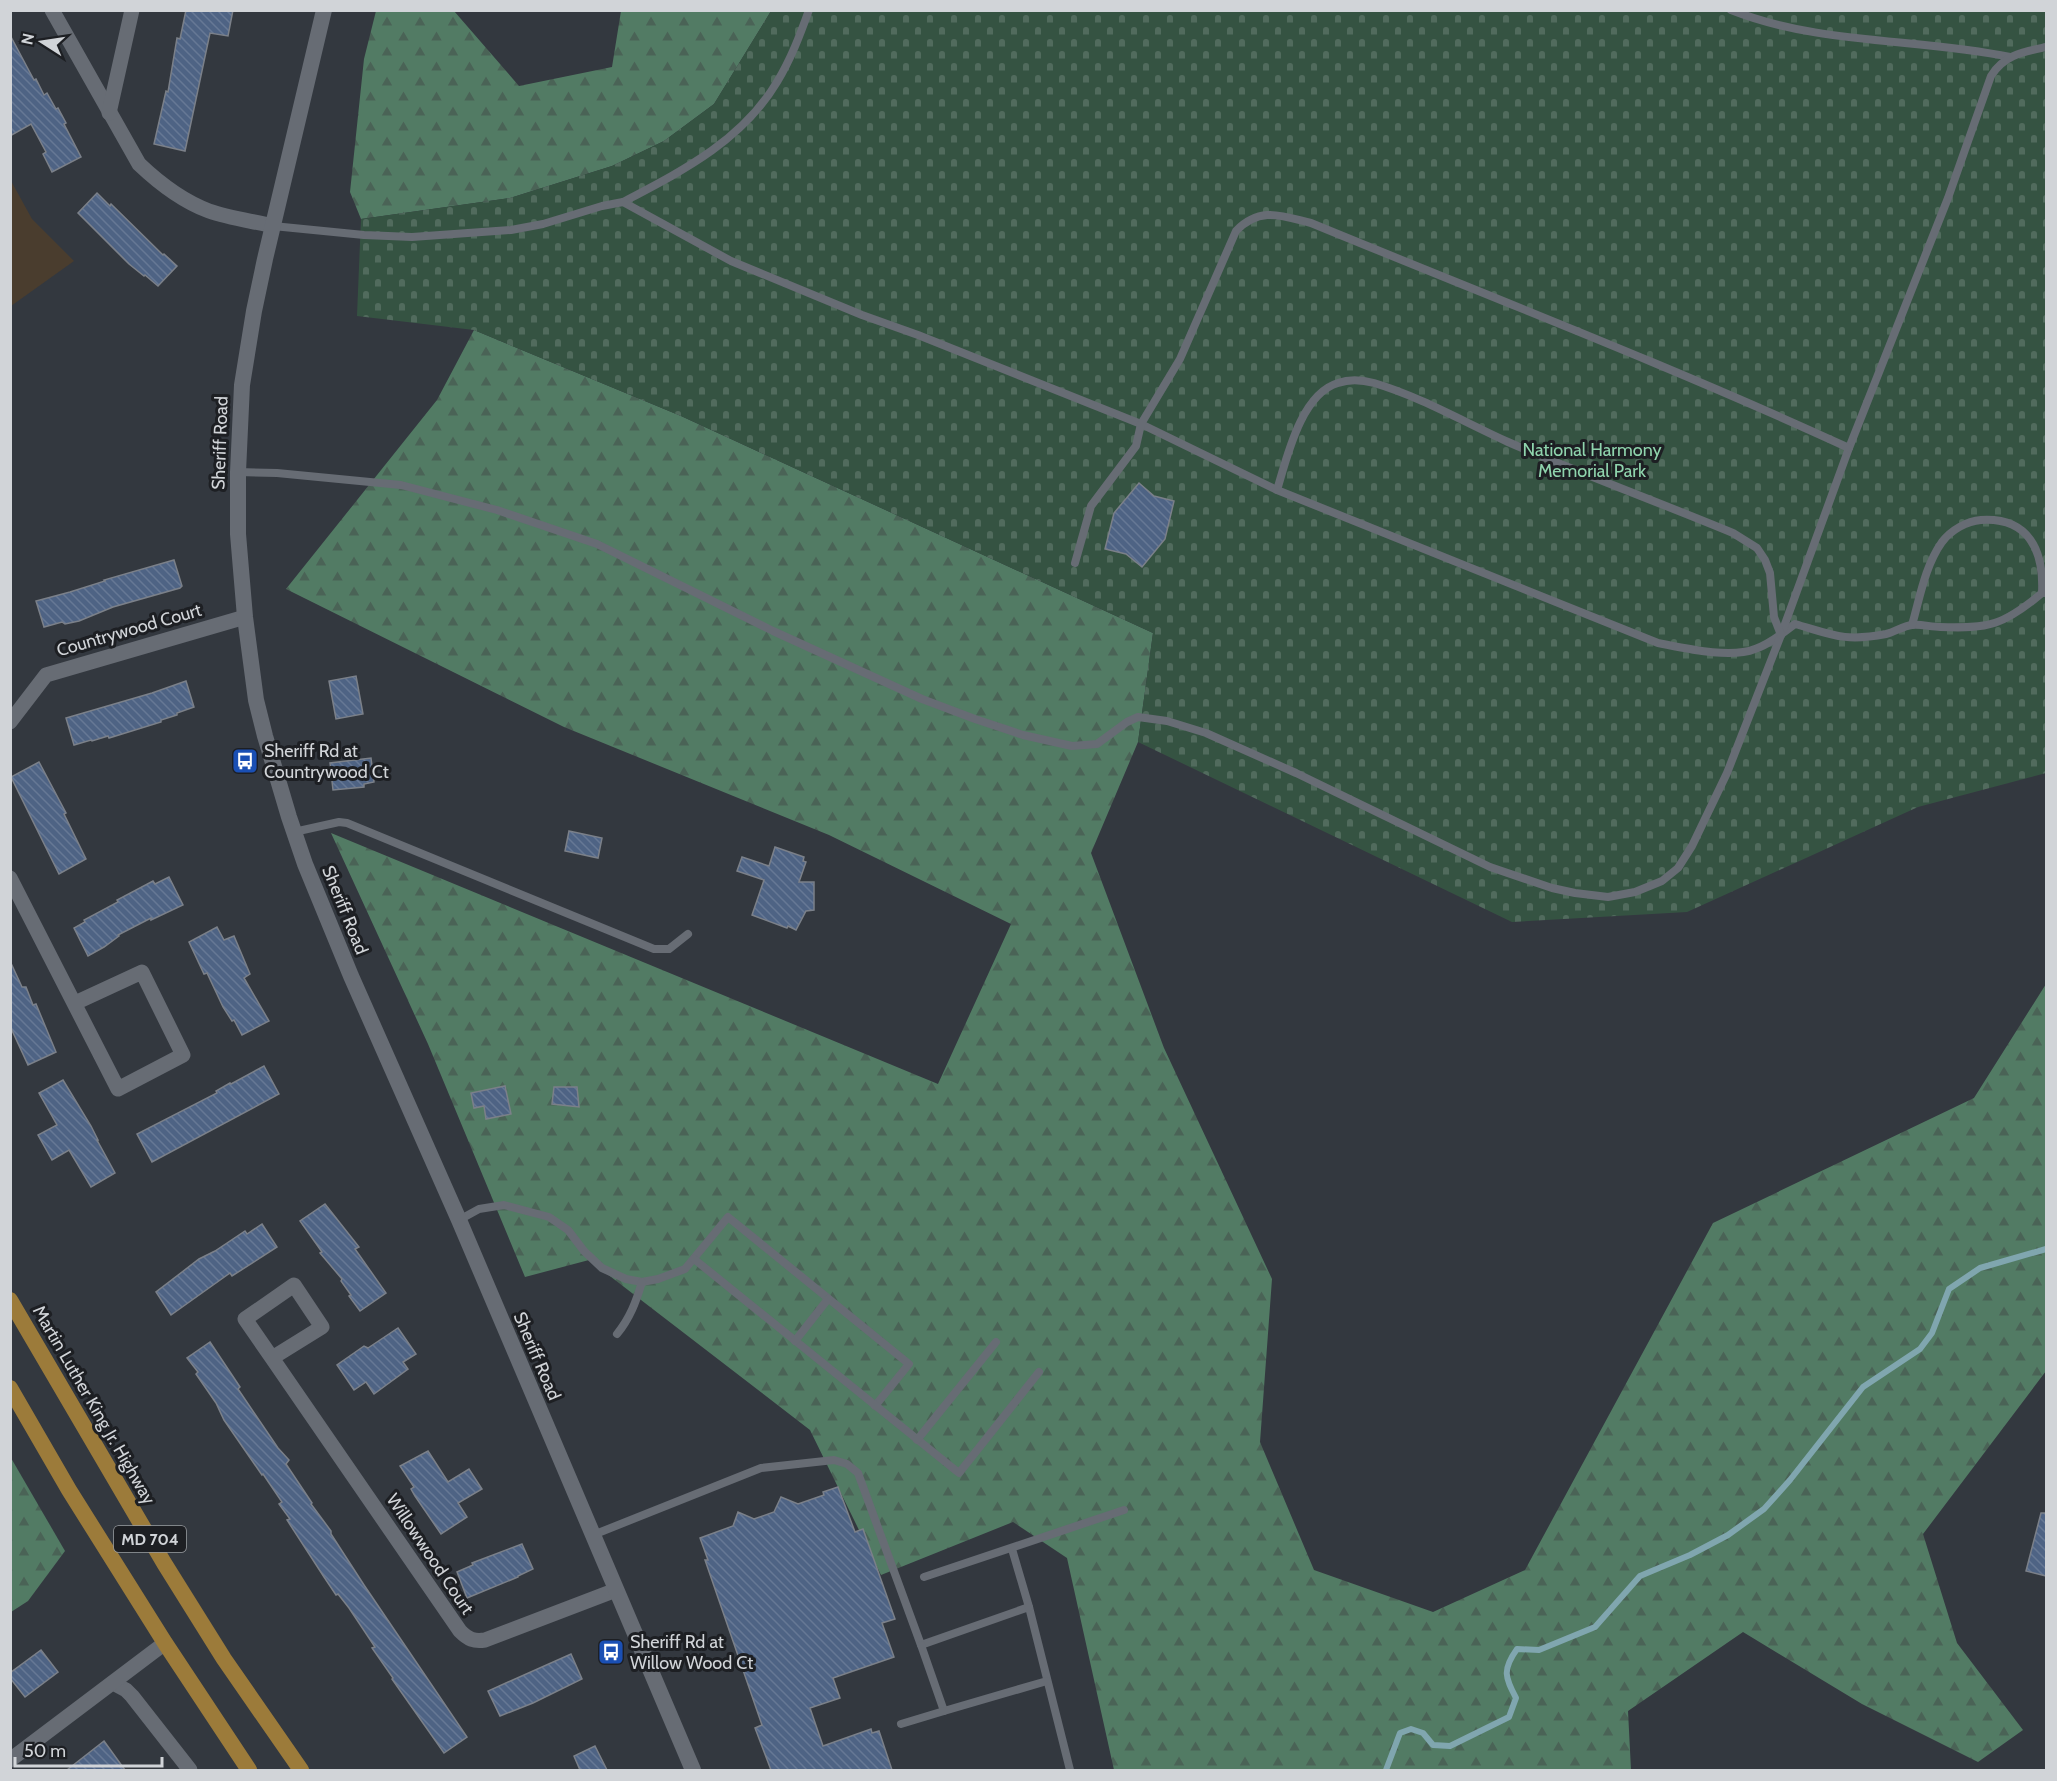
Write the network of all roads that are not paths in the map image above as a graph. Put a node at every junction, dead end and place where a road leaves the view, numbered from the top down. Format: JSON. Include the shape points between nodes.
{"nodes":[{"id":1,"x":52,"y":10,"type":"edge"},
{"id":2,"x":132,"y":10,"type":"edge"},
{"id":3,"x":324,"y":10,"type":"edge"},
{"id":4,"x":810,"y":10,"type":"edge"},
{"id":5,"x":1731,"y":10,"type":"edge"},
{"id":6,"x":2046,"y":47,"type":"edge"},
{"id":7,"x":2010,"y":57,"type":"junction"},
{"id":8,"x":109,"y":113,"type":"junction"},
{"id":9,"x":623,"y":202,"type":"junction"},
{"id":10,"x":273,"y":226,"type":"junction"},
{"id":11,"x":1141,"y":424,"type":"junction"},
{"id":12,"x":1849,"y":448,"type":"junction"},
{"id":13,"x":238,"y":472,"type":"junction"},
{"id":14,"x":1277,"y":490,"type":"junction"},
{"id":15,"x":1075,"y":563,"type":"dead end"},
{"id":16,"x":2044,"y":593,"type":"edge"},
{"id":17,"x":245,"y":617,"type":"junction"},
{"id":18,"x":1912,"y":625,"type":"junction"},
{"id":19,"x":1781,"y":635,"type":"junction"},
{"id":20,"x":10,"y":722,"type":"edge"},
{"id":21,"x":294,"y":832,"type":"junction"},
{"id":22,"x":10,"y":878,"type":"edge"},
{"id":23,"x":688,"y":934,"type":"dead end"},
{"id":24,"x":75,"y":1003,"type":"junction"},
{"id":25,"x":459,"y":1221,"type":"junction"},
{"id":26,"x":694,"y":1259,"type":"junction"},
{"id":27,"x":642,"y":1282,"type":"junction"},
{"id":28,"x":828,"y":1299,"type":"junction"},
{"id":29,"x":10,"y":1300,"type":"edge"},
{"id":30,"x":617,"y":1334,"type":"dead end"},
{"id":31,"x":795,"y":1341,"type":"junction"},
{"id":32,"x":996,"y":1342,"type":"dead end"},
{"id":33,"x":272,"y":1358,"type":"junction"},
{"id":34,"x":1039,"y":1372,"type":"dead end"},
{"id":35,"x":10,"y":1388,"type":"edge"},
{"id":36,"x":875,"y":1406,"type":"junction"},
{"id":37,"x":917,"y":1440,"type":"junction"},
{"id":38,"x":1124,"y":1510,"type":"dead end"},
{"id":39,"x":593,"y":1535,"type":"junction"},
{"id":40,"x":1012,"y":1549,"type":"junction"},
{"id":41,"x":924,"y":1577,"type":"dead end"},
{"id":42,"x":616,"y":1590,"type":"junction"},
{"id":43,"x":1029,"y":1607,"type":"junction"},
{"id":44,"x":165,"y":1643,"type":"junction"},
{"id":45,"x":921,"y":1646,"type":"junction"},
{"id":46,"x":1047,"y":1681,"type":"junction"},
{"id":47,"x":113,"y":1683,"type":"junction"},
{"id":48,"x":944,"y":1710,"type":"junction"},
{"id":49,"x":901,"y":1724,"type":"dead end"},
{"id":50,"x":10,"y":1760,"type":"edge"},
{"id":51,"x":190,"y":1770,"type":"edge"},
{"id":52,"x":249,"y":1770,"type":"edge"},
{"id":53,"x":301,"y":1770,"type":"edge"},
{"id":54,"x":693,"y":1770,"type":"edge"},
{"id":55,"x":1070,"y":1770,"type":"edge"}],
"edges":[{"from":1,"to":8,"type":"street"},
{"from":2,"to":8,"type":"street"},
{"from":3,"to":10,"type":"main road","name":"Sheriff Road"},
{"from":4,"to":9,"type":"lane","via":[[777,82],[742,128],[684,170]]},
{"from":5,"to":7,"type":"lane","via":[[1813,32],[1980,50]]},
{"from":6,"to":7,"type":"lane"},
{"from":7,"to":12,"type":"lane","via":[[1990,76],[1948,198]]},
{"from":8,"to":10,"type":"street","via":[[139,164],[162,185],[211,212]]},
{"from":9,"to":10,"type":"lane","via":[[511,230],[412,237]]},
{"from":9,"to":11,"type":"lane","via":[[731,261]]},
{"from":10,"to":13,"type":"main road","name":"Sheriff Road","via":[[242,385]]},
{"from":11,"to":12,"type":"lane","via":[[1180,360],[1236,231],[1257,215],[1272,214],[1311,223],[1680,374]]},
{"from":11,"to":14,"type":"lane"},
{"from":11,"to":15,"type":"lane","via":[[1136,446],[1090,506]]},
{"from":12,"to":19,"type":"lane"},
{"from":13,"to":17,"type":"main road","name":"Sheriff Road"},
{"from":13,"to":19,"type":"lane","via":[[401,486],[497,510],[597,544],[783,636],[975,719],[1072,746],[1097,744],[1138,717],[1167,721],[1206,733],[1296,773],[1490,867],[1552,888],[1608,897],[1662,881],[1678,868],[1727,773]]},
{"from":14,"to":19,"type":"lane","via":[[1658,644],[1720,653],[1754,650]]},
{"from":14,"to":19,"type":"lane","via":[[1298,429],[1315,398],[1338,383],[1373,383],[1733,533],[1757,548],[1765,560],[1774,617]]},
{"from":16,"to":18,"type":"lane","via":[[1995,624]]},
{"from":16,"to":18,"type":"lane","via":[[2041,565],[2026,535],[2009,522],[1976,520],[1951,533],[1938,549]]},
{"from":17,"to":20,"type":"street","name":"Countrywood Court","via":[[46,675]]},
{"from":17,"to":21,"type":"main road","name":"Sheriff Road","via":[[258,709]]},
{"from":18,"to":19,"type":"lane","via":[[1859,638],[1839,637],[1795,624]]},
{"from":21,"to":23,"type":"lane","via":[[346,823],[654,949],[669,949]]},
{"from":21,"to":25,"type":"main road","name":"Sheriff Road","via":[[351,976]]},
{"from":22,"to":24,"type":"street"},
{"from":24,"to":24,"type":"street","via":[[118,1089],[183,1055],[142,972]]},
{"from":25,"to":27,"type":"lane","via":[[479,1209],[504,1205],[549,1217],[568,1230],[602,1268]]},
{"from":25,"to":39,"type":"main road","name":"Sheriff Road"},
{"from":26,"to":27,"type":"lane","via":[[685,1269]]},
{"from":26,"to":28,"type":"lane","via":[[728,1217]]},
{"from":26,"to":31,"type":"lane"},
{"from":27,"to":30,"type":"lane","via":[[636,1303]]},
{"from":28,"to":31,"type":"lane"},
{"from":28,"to":36,"type":"lane","via":[[909,1364]]},
{"from":29,"to":53,"type":"main road","name":"Martin Luther King Jr. Highway","number":"MD 704","via":[[164,1563]]},
{"from":31,"to":36,"type":"lane"},
{"from":32,"to":37,"type":"lane"},
{"from":33,"to":33,"type":"street","name":"Willowwood Court","via":[[245,1319],[294,1285],[322,1327]]},
{"from":33,"to":42,"type":"street","name":"Willowwood Court","via":[[465,1637],[485,1641]]},
{"from":34,"to":37,"type":"lane","via":[[959,1473]]},
{"from":35,"to":44,"type":"main road","number":"MD 704"},
{"from":36,"to":37,"type":"lane"},
{"from":38,"to":40,"type":"lane"},
{"from":39,"to":42,"type":"main road","name":"Sheriff Road"},
{"from":39,"to":45,"type":"lane","via":[[761,1468],[834,1460],[848,1464],[858,1473]]},
{"from":40,"to":41,"type":"lane"},
{"from":40,"to":43,"type":"lane"},
{"from":42,"to":54,"type":"main road","name":"Sheriff Road"},
{"from":43,"to":45,"type":"lane"},
{"from":43,"to":46,"type":"lane"},
{"from":44,"to":47,"type":"street"},
{"from":44,"to":52,"type":"main road","number":"MD 704"},
{"from":45,"to":48,"type":"lane"},
{"from":46,"to":48,"type":"lane"},
{"from":46,"to":55,"type":"lane"},
{"from":47,"to":50,"type":"street"},
{"from":47,"to":51,"type":"street","via":[[132,1696]]},
{"from":48,"to":49,"type":"lane"}]}
